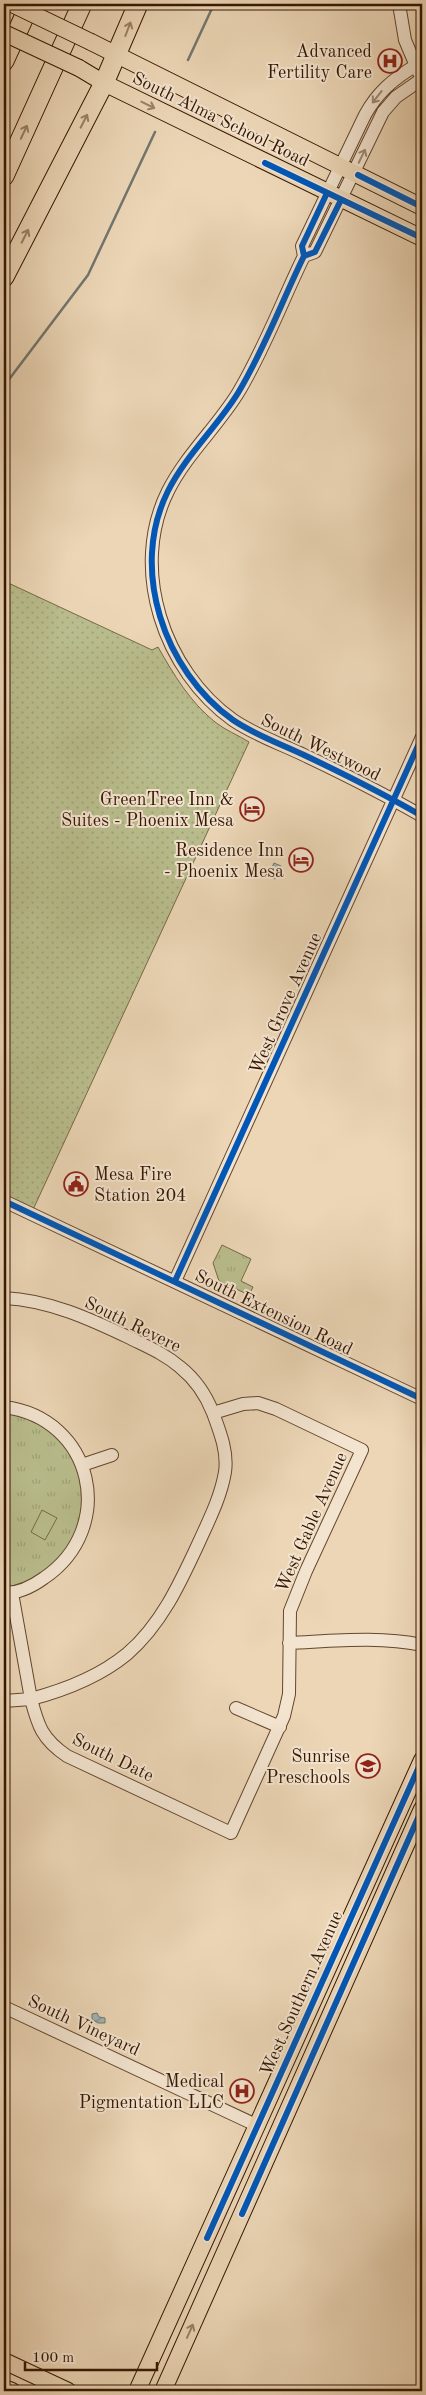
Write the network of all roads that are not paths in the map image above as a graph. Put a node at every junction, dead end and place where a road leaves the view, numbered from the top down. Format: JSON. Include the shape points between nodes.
{"nodes":[{"id":1,"x":12,"y":4,"type":"edge"},
{"id":2,"x":30,"y":4,"type":"edge"},
{"id":3,"x":82,"y":4,"type":"edge"},
{"id":4,"x":138,"y":4,"type":"edge"},
{"id":5,"x":399,"y":4,"type":"edge"},
{"id":6,"x":4,"y":33,"type":"edge"},
{"id":7,"x":117,"y":54,"type":"junction"},
{"id":8,"x":4,"y":61,"type":"edge"},
{"id":9,"x":415,"y":66,"type":"junction"},
{"id":10,"x":422,"y":80,"type":"edge"},
{"id":11,"x":104,"y":83,"type":"junction"},
{"id":12,"x":347,"y":170,"type":"junction"},
{"id":13,"x":4,"y":176,"type":"edge"},
{"id":14,"x":334,"y":197,"type":"junction"},
{"id":15,"x":422,"y":207,"type":"edge"},
{"id":16,"x":422,"y":238,"type":"edge"},
{"id":17,"x":4,"y":277,"type":"edge"},
{"id":18,"x":422,"y":737,"type":"edge"},
{"id":19,"x":394,"y":800,"type":"junction"},
{"id":20,"x":422,"y":816,"type":"edge"},
{"id":21,"x":4,"y":1201,"type":"edge"},
{"id":22,"x":175,"y":1281,"type":"junction"},
{"id":23,"x":4,"y":1298,"type":"edge"},
{"id":24,"x":422,"y":1399,"type":"edge"},
{"id":25,"x":4,"y":1407,"type":"edge"},
{"id":26,"x":213,"y":1413,"type":"junction"},
{"id":27,"x":112,"y":1455,"type":"dead end"},
{"id":28,"x":82,"y":1465,"type":"junction"},
{"id":29,"x":8,"y":1593,"type":"edge"},
{"id":30,"x":289,"y":1643,"type":"junction"},
{"id":31,"x":422,"y":1645,"type":"edge"},
{"id":32,"x":31,"y":1699,"type":"junction"},
{"id":33,"x":4,"y":1701,"type":"edge"},
{"id":34,"x":236,"y":1708,"type":"dead end"},
{"id":35,"x":280,"y":1727,"type":"junction"},
{"id":36,"x":422,"y":1760,"type":"edge"},
{"id":37,"x":422,"y":1809,"type":"edge"},
{"id":38,"x":230,"y":1833,"type":"joint"},
{"id":39,"x":4,"y":2007,"type":"edge"},
{"id":40,"x":258,"y":2126,"type":"junction"},
{"id":41,"x":4,"y":2361,"type":"edge"},
{"id":42,"x":4,"y":2388,"type":"edge"},
{"id":43,"x":12,"y":2391,"type":"edge"},
{"id":44,"x":68,"y":2391,"type":"edge"},
{"id":45,"x":137,"y":2391,"type":"edge"},
{"id":46,"x":163,"y":2391,"type":"edge"}],
"edges":[{"from":1,"to":7,"type":"main road","name":"South Alma School Road","bridge":true},
{"from":2,"to":8,"type":"highway"},
{"from":13,"to":3,"type":"highway","one_way":true},
{"from":7,"to":4,"type":"highway","one_way":true},
{"from":5,"to":9,"type":"street","via":[[405,40]]},
{"from":6,"to":11,"type":"main road","name":"South Alma School Road","bridge":true},
{"from":7,"to":11,"type":"highway"},
{"from":7,"to":12,"type":"main road","name":"South Alma School Road"},
{"from":9,"to":10,"type":"street"},
{"from":9,"to":12,"type":"street","one_way":true,"via":[[378,95]]},
{"from":12,"to":10,"type":"street","one_way":true,"via":[[383,112],[396,97]]},
{"from":11,"to":14,"type":"main road","name":"South Alma School Road","one_way":true},
{"from":17,"to":11,"type":"highway","one_way":true},
{"from":12,"to":14,"type":"street"},
{"from":12,"to":15,"type":"main road","name":"South Alma School Road"},
{"from":14,"to":16,"type":"main road","name":"South Alma School Road"},
{"from":14,"to":19,"type":"street","name":"South Westwood","via":[[315,252],[304,256],[238,392],[182,466],[168,491],[155,531],[154,594],[168,640],[196,684],[219,708],[234,720]]},
{"from":18,"to":19,"type":"street","name":"West Grove Avenue"},
{"from":19,"to":20,"type":"street","name":"South Westwood"},
{"from":19,"to":22,"type":"street","name":"West Grove Avenue"},
{"from":21,"to":22,"type":"street","name":"South Extension Road"},
{"from":22,"to":24,"type":"street","name":"South Extension Road"},
{"from":23,"to":26,"type":"street","name":"South Revere","via":[[27,1299],[54,1306],[98,1322],[159,1352],[197,1384]]},
{"from":25,"to":28,"type":"street","via":[[35,1415],[66,1436]]},
{"from":26,"to":30,"type":"street","name":"West Gable Avenue","via":[[258,1403],[362,1450],[290,1611]]},
{"from":26,"to":32,"type":"street","name":"South Revere","via":[[225,1454],[221,1490],[166,1608],[127,1654],[105,1669],[62,1690]]},
{"from":27,"to":28,"type":"street"},
{"from":28,"to":29,"type":"street","via":[[88,1499],[87,1517],[73,1550],[61,1566],[42,1580]]},
{"from":29,"to":32,"type":"street","name":"South Date"},
{"from":30,"to":31,"type":"street","via":[[377,1640]]},
{"from":30,"to":35,"type":"street","name":"West Gable Avenue","via":[[289,1694]]},
{"from":32,"to":33,"type":"street"},
{"from":32,"to":38,"type":"street","name":"South Date","via":[[38,1727],[54,1748]]},
{"from":34,"to":35,"type":"street"},
{"from":35,"to":38,"type":"street","name":"West Gable Avenue"},
{"from":36,"to":40,"type":"main road","name":"West Southern Avenue"},
{"from":46,"to":37,"type":"main road","name":"West Southern Avenue","one_way":true},
{"from":39,"to":40,"type":"street","name":"South Vineyard"},
{"from":40,"to":45,"type":"main road","name":"West Southern Avenue"},
{"from":41,"to":44,"type":"main road"},
{"from":42,"to":43,"type":"main road"}]}
